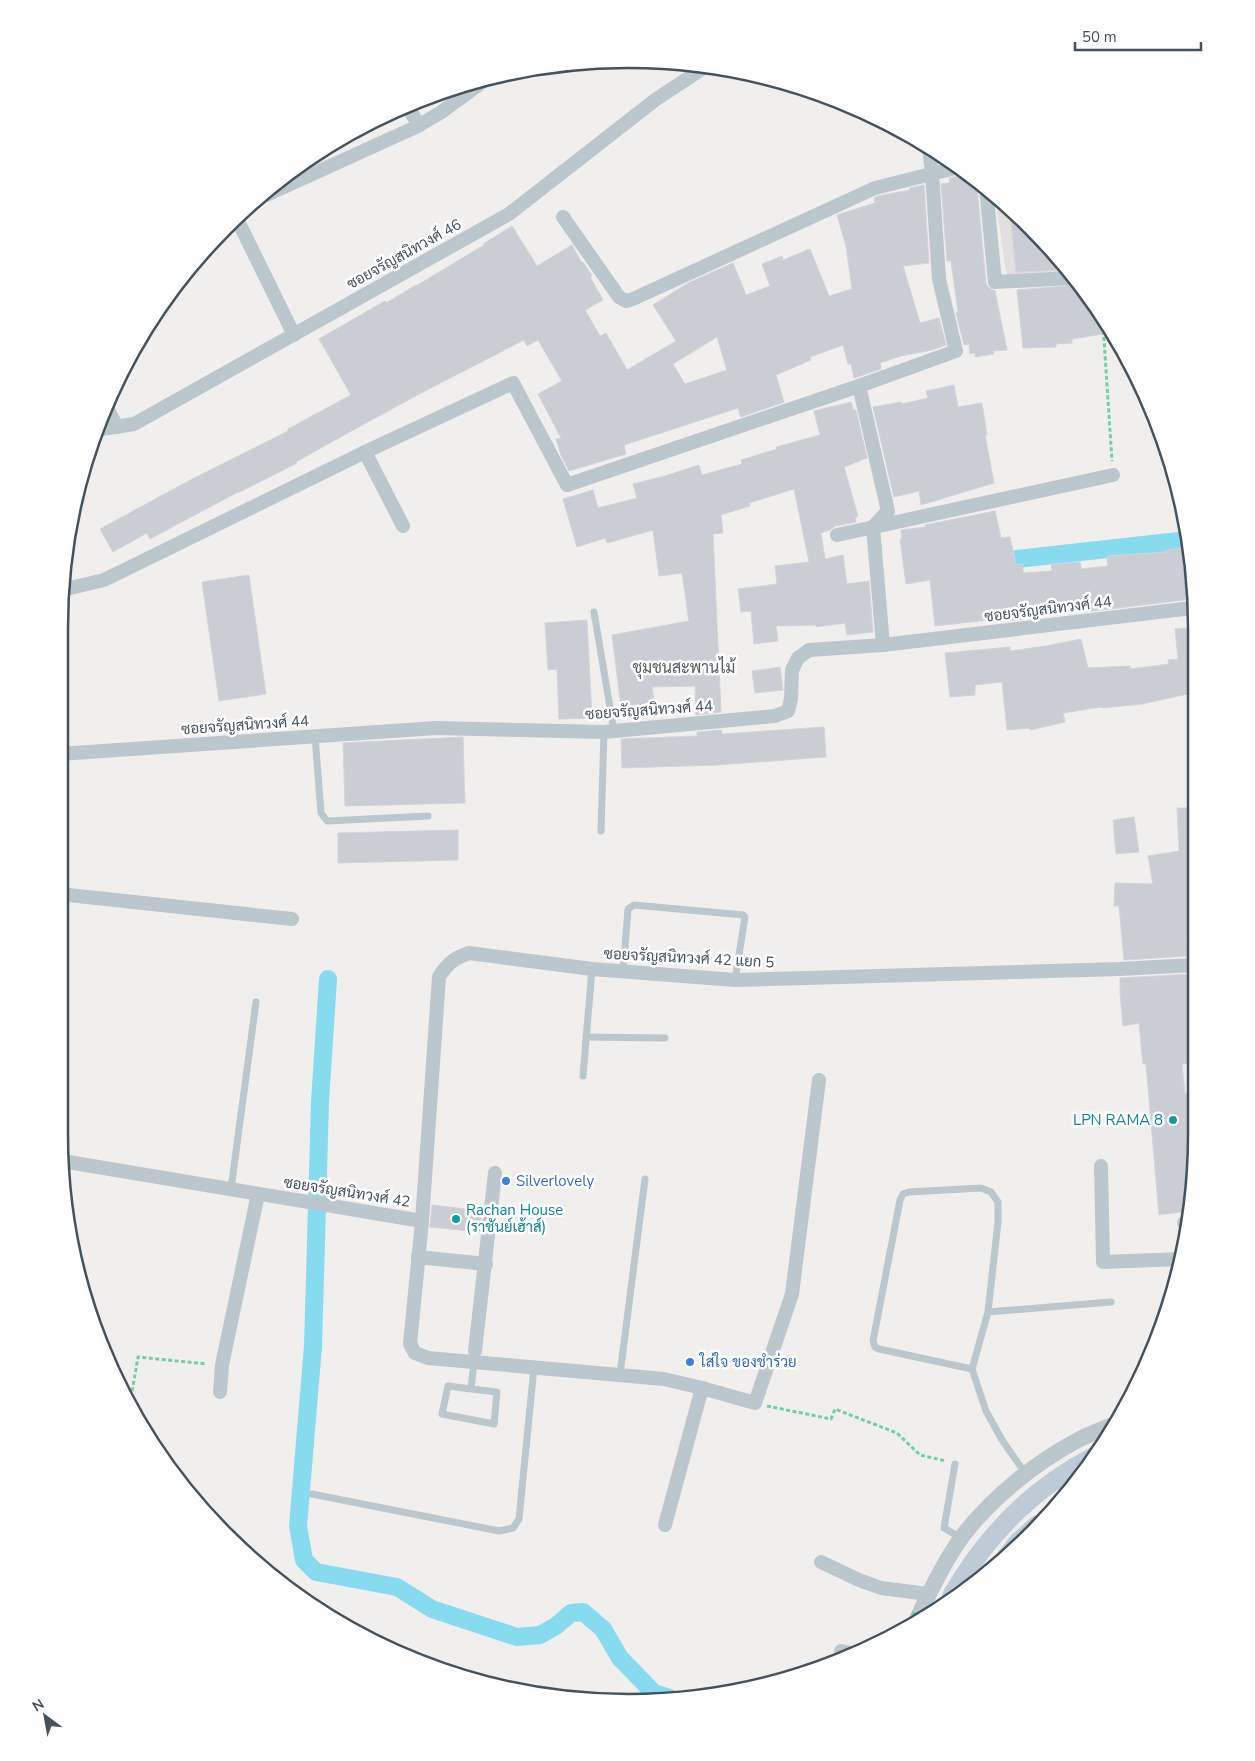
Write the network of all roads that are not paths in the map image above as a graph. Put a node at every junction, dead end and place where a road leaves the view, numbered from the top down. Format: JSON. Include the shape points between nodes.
{"nodes":[{"id":1,"x":698,"y":72,"type":"edge"},
{"id":2,"x":471,"y":90,"type":"edge"},
{"id":3,"x":410,"y":111,"type":"edge"},
{"id":4,"x":419,"y":125,"type":"junction"},
{"id":5,"x":930,"y":156,"type":"edge"},
{"id":6,"x":949,"y":169,"type":"edge"},
{"id":7,"x":932,"y":173,"type":"junction"},
{"id":8,"x":277,"y":191,"type":"edge"},
{"id":9,"x":987,"y":198,"type":"edge"},
{"id":10,"x":563,"y":217,"type":"dead end"},
{"id":11,"x":240,"y":224,"type":"edge"},
{"id":12,"x":1065,"y":278,"type":"edge"},
{"id":13,"x":294,"y":335,"type":"junction"},
{"id":14,"x":859,"y":386,"type":"junction"},
{"id":15,"x":110,"y":413,"type":"edge"},
{"id":16,"x":117,"y":427,"type":"junction"},
{"id":17,"x":104,"y":429,"type":"edge"},
{"id":18,"x":365,"y":452,"type":"junction"},
{"id":19,"x":1113,"y":475,"type":"road end"},
{"id":20,"x":403,"y":526,"type":"dead end"},
{"id":21,"x":874,"y":527,"type":"junction"},
{"id":22,"x":837,"y":535,"type":"dead end"},
{"id":23,"x":69,"y":588,"type":"edge"},
{"id":24,"x":1187,"y":609,"type":"edge"},
{"id":25,"x":594,"y":612,"type":"dead end"},
{"id":26,"x":883,"y":645,"type":"junction"},
{"id":27,"x":609,"y":731,"type":"junction"},
{"id":28,"x":315,"y":736,"type":"junction"},
{"id":29,"x":68,"y":753,"type":"edge"},
{"id":30,"x":428,"y":816,"type":"dead end"},
{"id":31,"x":602,"y":831,"type":"dead end"},
{"id":32,"x":68,"y":895,"type":"edge"},
{"id":33,"x":292,"y":918,"type":"dead end"},
{"id":34,"x":1188,"y":965,"type":"edge"},
{"id":35,"x":592,"y":970,"type":"junction"},
{"id":36,"x":623,"y":972,"type":"junction"},
{"id":37,"x":735,"y":980,"type":"junction"},
{"id":38,"x":256,"y":1002,"type":"dead end"},
{"id":39,"x":586,"y":1037,"type":"junction"},
{"id":40,"x":665,"y":1038,"type":"dead end"},
{"id":41,"x":583,"y":1076,"type":"dead end"},
{"id":42,"x":818,"y":1080,"type":"dead end"},
{"id":43,"x":69,"y":1161,"type":"edge"},
{"id":44,"x":1101,"y":1166,"type":"dead end"},
{"id":45,"x":495,"y":1173,"type":"dead end"},
{"id":46,"x":645,"y":1179,"type":"dead end"},
{"id":47,"x":231,"y":1189,"type":"junction"},
{"id":48,"x":258,"y":1194,"type":"junction"},
{"id":49,"x":422,"y":1221,"type":"junction"},
{"id":50,"x":418,"y":1257,"type":"junction"},
{"id":51,"x":1173,"y":1259,"type":"edge"},
{"id":52,"x":486,"y":1264,"type":"junction"},
{"id":53,"x":1111,"y":1302,"type":"dead end"},
{"id":54,"x":988,"y":1312,"type":"junction"},
{"id":55,"x":474,"y":1356,"type":"junction"},
{"id":56,"x":534,"y":1367,"type":"junction"},
{"id":57,"x":972,"y":1369,"type":"junction"},
{"id":58,"x":620,"y":1374,"type":"junction"},
{"id":59,"x":702,"y":1388,"type":"junction"},
{"id":60,"x":471,"y":1389,"type":"junction"},
{"id":61,"x":220,"y":1392,"type":"dead end"},
{"id":62,"x":1103,"y":1429,"type":"edge"},
{"id":63,"x":956,"y":1464,"type":"road end"},
{"id":64,"x":1079,"y":1465,"type":"edge"},
{"id":65,"x":1025,"y":1474,"type":"junction"},
{"id":66,"x":312,"y":1494,"type":"dead end"},
{"id":67,"x":665,"y":1525,"type":"dead end"},
{"id":68,"x":961,"y":1538,"type":"junction"},
{"id":69,"x":821,"y":1562,"type":"dead end"},
{"id":70,"x":957,"y":1586,"type":"edge"},
{"id":71,"x":928,"y":1594,"type":"junction"},
{"id":72,"x":919,"y":1611,"type":"edge"}],
"edges":[{"from":1,"to":13,"type":"street","name":"ซอยจรัญสนิทวงศ์ 46","via":[[655,100],[509,214]]},
{"from":2,"to":4,"type":"street"},
{"from":3,"to":4,"type":"street"},
{"from":4,"to":8,"type":"street"},
{"from":5,"to":7,"type":"street"},
{"from":6,"to":7,"type":"street"},
{"from":7,"to":10,"type":"street","via":[[875,188],[626,300],[619,297]]},
{"from":7,"to":14,"type":"street","via":[[939,279],[956,351]]},
{"from":9,"to":12,"type":"street","via":[[995,282]]},
{"from":11,"to":13,"type":"street"},
{"from":13,"to":16,"type":"street","name":"ซอยจรัญสนิทวงศ์ 46","via":[[134,424]]},
{"from":14,"to":18,"type":"street","via":[[567,485],[513,383]]},
{"from":14,"to":21,"type":"street","via":[[888,511]]},
{"from":15,"to":16,"type":"street"},
{"from":16,"to":17,"type":"street","name":"ซอยจรัญสนิทวงศ์ 46"},
{"from":18,"to":20,"type":"street"},
{"from":18,"to":23,"type":"street","via":[[104,580]]},
{"from":19,"to":21,"type":"street"},
{"from":21,"to":22,"type":"street"},
{"from":21,"to":26,"type":"street"},
{"from":24,"to":26,"type":"street","name":"ซอยจรัญสนิทวงศ์ 44"},
{"from":25,"to":27,"type":"lane"},
{"from":26,"to":27,"type":"street","name":"ซอยจรัญสนิทวงศ์ 44","via":[[809,650],[798,658],[792,670],[788,711],[775,716]]},
{"from":27,"to":28,"type":"street","name":"ซอยจรัญสนิทวงศ์ 44","via":[[436,728]]},
{"from":27,"to":31,"type":"lane"},
{"from":28,"to":29,"type":"street","name":"ซอยจรัญสนิทวงศ์ 44"},
{"from":28,"to":30,"type":"lane","via":[[321,813],[327,821]]},
{"from":32,"to":33,"type":"street"},
{"from":34,"to":37,"type":"street","name":"ซอยจรัญสนิทวงศ์ 42 แยก 5"},
{"from":35,"to":36,"type":"street","name":"ซอยจรัญสนิทวงศ์ 42 แยก 5"},
{"from":35,"to":39,"type":"lane"},
{"from":35,"to":49,"type":"street","name":"ซอยจรัญสนิทวงศ์ 42 แยก 5","via":[[469,953],[446,964],[439,977]]},
{"from":36,"to":37,"type":"street","name":"ซอยจรัญสนิทวงศ์ 42 แยก 5"},
{"from":36,"to":37,"type":"lane","via":[[628,909],[634,905],[743,915]]},
{"from":38,"to":47,"type":"lane"},
{"from":39,"to":40,"type":"lane"},
{"from":39,"to":41,"type":"lane"},
{"from":42,"to":59,"type":"street","name":"ซอยจรัญสนิทวงศ์ 42","via":[[792,1294],[754,1403]]},
{"from":43,"to":47,"type":"street","name":"ซอยจรัญสนิทวงศ์ 42"},
{"from":44,"to":51,"type":"street","via":[[1103,1262]]},
{"from":45,"to":52,"type":"street"},
{"from":46,"to":58,"type":"lane"},
{"from":47,"to":48,"type":"street","name":"ซอยจรัญสนิทวงศ์ 42"},
{"from":48,"to":49,"type":"street","name":"ซอยจรัญสนิทวงศ์ 42"},
{"from":48,"to":61,"type":"street","via":[[222,1365]]},
{"from":49,"to":50,"type":"street","name":"ซอยจรัญสนิทวงศ์ 42"},
{"from":50,"to":52,"type":"street"},
{"from":50,"to":55,"type":"street","name":"ซอยจรัญสนิทวงศ์ 42","via":[[410,1344],[415,1353],[428,1358]]},
{"from":52,"to":55,"type":"street"},
{"from":53,"to":54,"type":"lane"},
{"from":54,"to":57,"type":"lane"},
{"from":54,"to":57,"type":"lane","via":[[998,1222],[998,1202],[991,1192],[981,1188],[903,1194],[873,1341],[875,1347]]},
{"from":55,"to":56,"type":"street","name":"ซอยจรัญสนิทวงศ์ 42"},
{"from":55,"to":60,"type":"lane"},
{"from":56,"to":58,"type":"street","name":"ซอยจรัญสนิทวงศ์ 42"},
{"from":56,"to":66,"type":"lane","via":[[519,1519],[513,1528],[499,1531]]},
{"from":57,"to":65,"type":"lane","via":[[986,1411]]},
{"from":58,"to":59,"type":"street","name":"ซอยจรัญสนิทวงศ์ 42"},
{"from":59,"to":67,"type":"street"},
{"from":60,"to":60,"type":"lane","via":[[448,1386],[442,1414],[494,1424],[497,1392]]},
{"from":62,"to":65,"type":"street","via":[[1078,1440]]},
{"from":63,"to":68,"type":"lane","via":[[944,1528]]},
{"from":64,"to":70,"type":"main road","via":[[1060,1475],[1002,1524]]},
{"from":65,"to":68,"type":"street","via":[[985,1510]]},
{"from":68,"to":71,"type":"street"},
{"from":69,"to":71,"type":"street","via":[[881,1588]]},
{"from":71,"to":72,"type":"street"}]}
